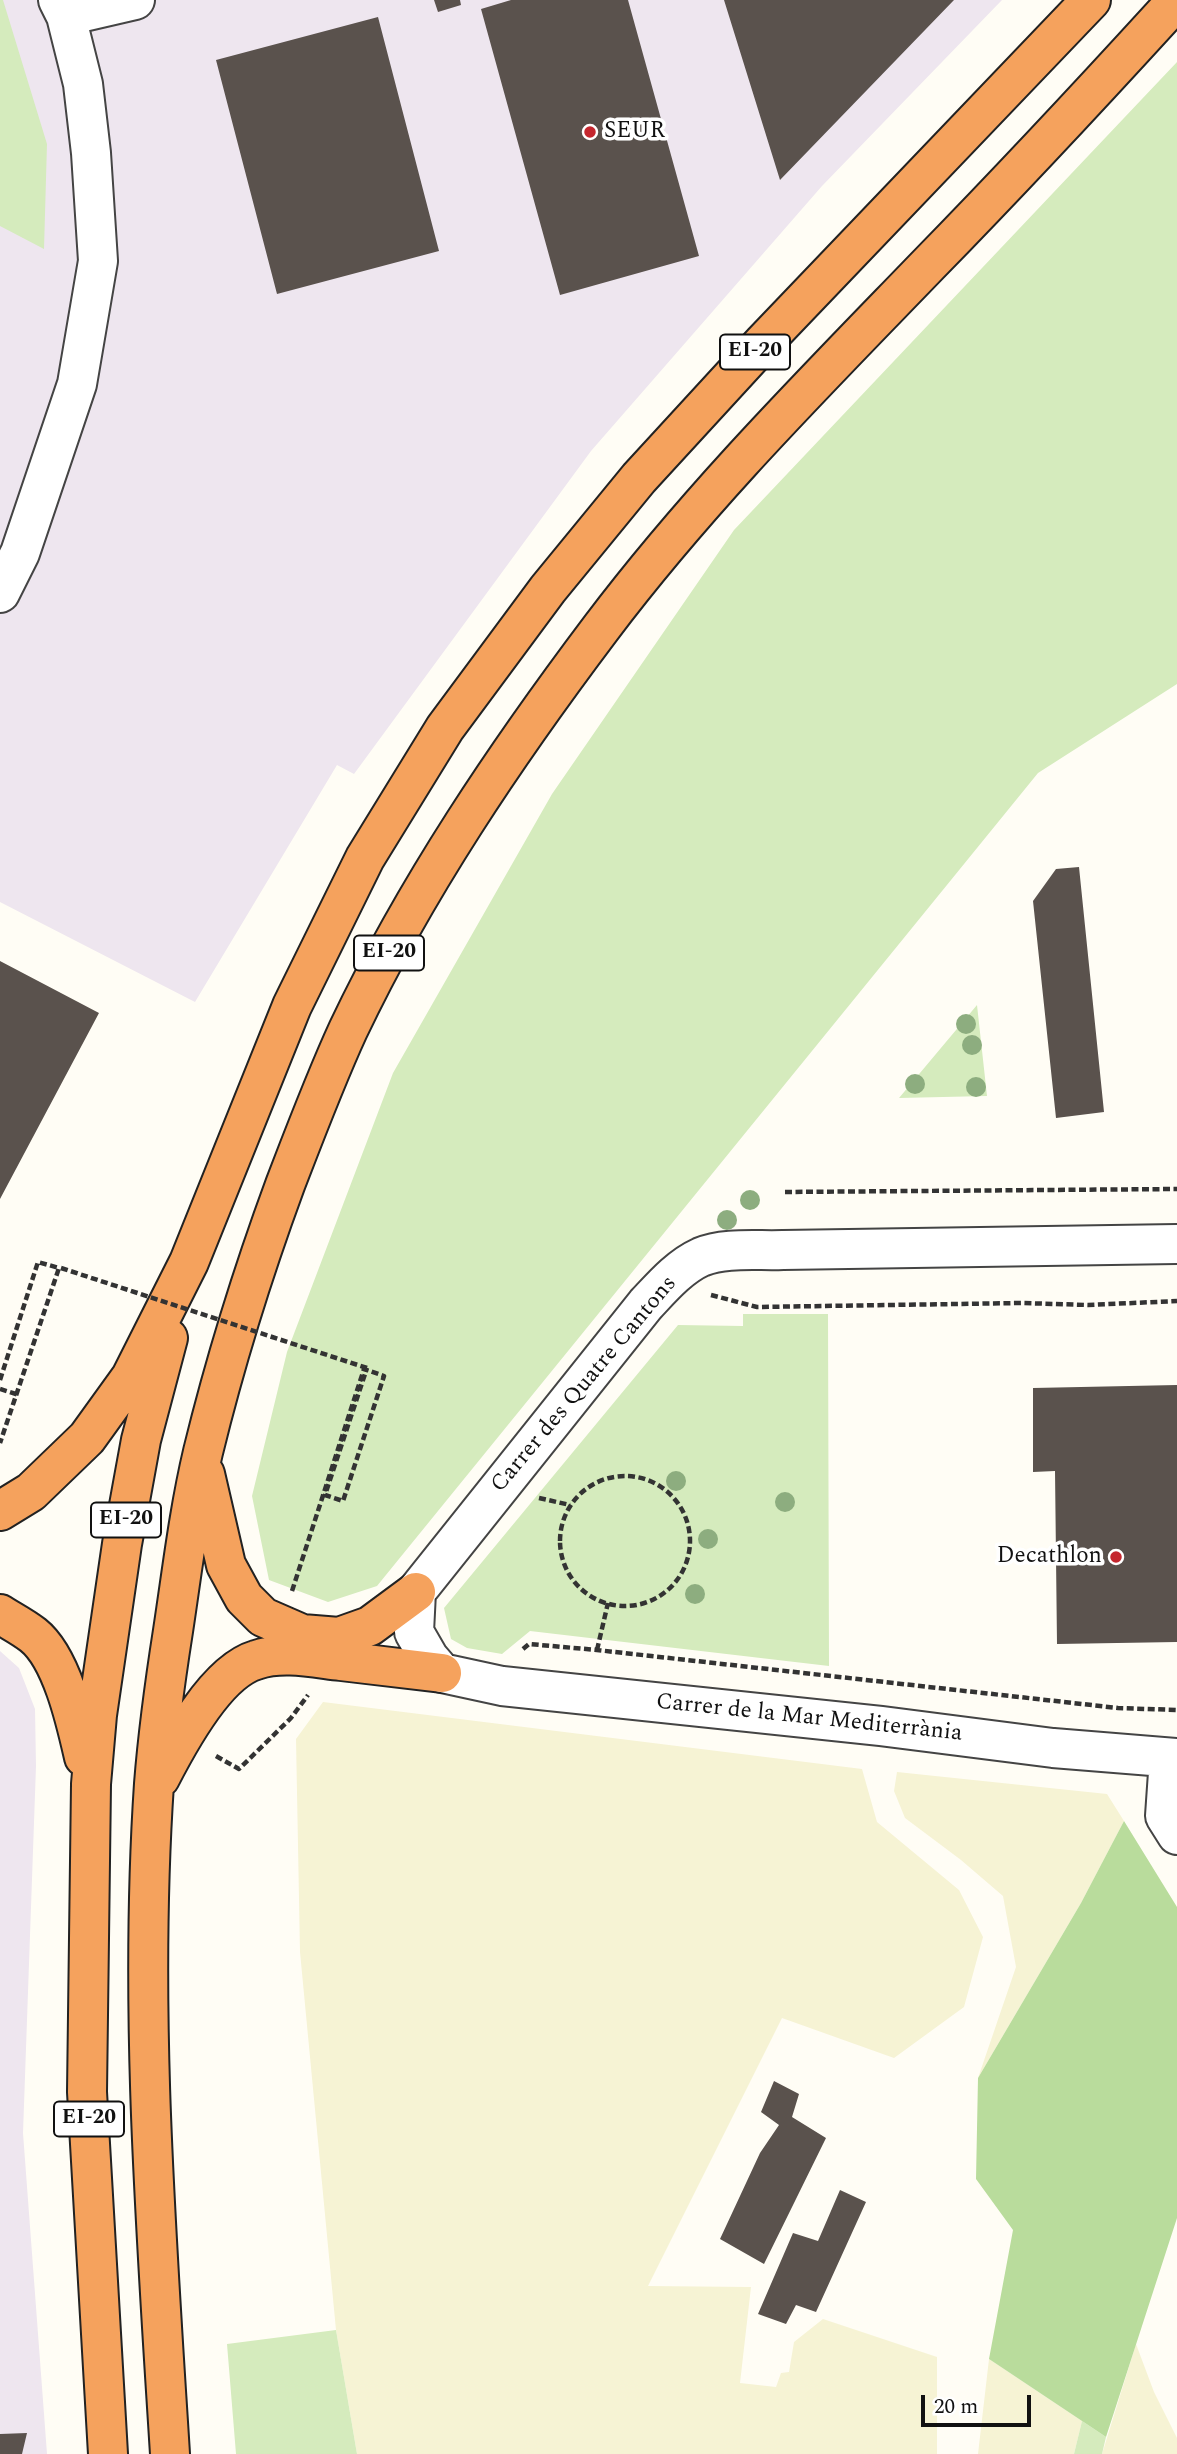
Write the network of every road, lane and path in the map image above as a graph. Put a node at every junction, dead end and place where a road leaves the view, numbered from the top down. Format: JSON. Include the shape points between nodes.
{"nodes":[{"id":1,"x":135,"y":0,"type":"edge"},
{"id":2,"x":1091,"y":0,"type":"edge"},
{"id":3,"x":1177,"y":0,"type":"edge"},
{"id":4,"x":62,"y":8,"type":"edge"},
{"id":5,"x":0,"y":593,"type":"edge"},
{"id":6,"x":1177,"y":1189,"type":"edge"},
{"id":7,"x":785,"y":1192,"type":"dead end"},
{"id":8,"x":1177,"y":1244,"type":"edge"},
{"id":9,"x":189,"y":1262,"type":"junction"},
{"id":10,"x":701,"y":1299,"type":"dead end"},
{"id":11,"x":1177,"y":1301,"type":"edge"},
{"id":12,"x":0,"y":1380,"type":"edge"},
{"id":13,"x":0,"y":1389,"type":"edge"},
{"id":14,"x":0,"y":1443,"type":"edge"},
{"id":15,"x":202,"y":1457,"type":"junction"},
{"id":16,"x":536,"y":1498,"type":"dead end"},
{"id":17,"x":570,"y":1505,"type":"junction"},
{"id":18,"x":0,"y":1511,"type":"edge"},
{"id":19,"x":416,"y":1592,"type":"junction"},
{"id":20,"x":302,"y":1598,"type":"dead end"},
{"id":21,"x":608,"y":1603,"type":"junction"},
{"id":22,"x":0,"y":1614,"type":"edge"},
{"id":23,"x":597,"y":1650,"type":"junction"},
{"id":24,"x":442,"y":1673,"type":"junction"},
{"id":25,"x":502,"y":1686,"type":"junction"},
{"id":26,"x":310,"y":1693,"type":"dead end"},
{"id":27,"x":1177,"y":1710,"type":"edge"},
{"id":28,"x":215,"y":1755,"type":"dead end"},
{"id":29,"x":1173,"y":1758,"type":"edge"},
{"id":30,"x":91,"y":1784,"type":"junction"},
{"id":31,"x":154,"y":1789,"type":"junction"},
{"id":32,"x":1177,"y":1835,"type":"edge"},
{"id":33,"x":108,"y":2454,"type":"edge"},
{"id":34,"x":170,"y":2454,"type":"edge"}],
"edges":[{"from":1,"to":4,"type":"street"},
{"from":2,"to":9,"type":"highway","number":"EI-20","via":[[639,478],[548,589],[446,728],[365,858],[292,1006]]},
{"from":3,"to":15,"type":"highway","number":"EI-20","via":[[697,512],[603,626],[497,772],[420,895],[349,1029],[306,1128],[234,1336]]},
{"from":4,"to":5,"type":"street","via":[[83,84],[98,261],[77,384],[20,553]]},
{"from":6,"to":7,"type":"path"},
{"from":8,"to":19,"type":"street","name":"Carrer des Quatre Cantons","via":[[729,1251],[701,1257],[646,1304]]},
{"from":9,"to":18,"type":"highway","via":[[131,1377],[87,1438],[32,1492]]},
{"from":9,"to":30,"type":"highway","number":"EI-20","via":[[138,1453],[97,1715]]},
{"from":10,"to":11,"type":"path","via":[[710,1294],[758,1307]]},
{"from":12,"to":14,"type":"path","via":[[38,1262],[59,1268]]},
{"from":13,"to":20,"type":"path","bridge":true,"via":[[19,1395],[61,1268],[367,1368],[362,1381],[325,1495],[343,1501],[384,1376],[374,1373],[364,1369],[292,1592]]},
{"from":15,"to":19,"type":"highway","via":[[226,1565],[244,1598],[263,1617],[302,1634],[339,1637],[370,1626]]},
{"from":15,"to":31,"type":"highway","number":"EI-20","via":[[160,1718]]},
{"from":16,"to":17,"type":"path"},
{"from":17,"to":21,"type":"path","via":[[560,1548],[566,1570],[579,1588]]},
{"from":17,"to":21,"type":"path","via":[[584,1489],[623,1475],[663,1486],[687,1519],[691,1539],[688,1560],[678,1580],[641,1605]]},
{"from":19,"to":24,"type":"street","via":[[414,1632]]},
{"from":21,"to":23,"type":"path"},
{"from":22,"to":30,"type":"highway","via":[[35,1636],[51,1659],[78,1729]]},
{"from":23,"to":25,"type":"path","via":[[528,1644],[507,1664]]},
{"from":23,"to":27,"type":"path","via":[[1118,1708]]},
{"from":24,"to":25,"type":"street","name":"Carrer de la Mar Mediterrània"},
{"from":24,"to":31,"type":"highway","via":[[294,1656],[256,1660],[219,1687],[175,1749]]},
{"from":25,"to":29,"type":"street","name":"Carrer de la Mar Mediterrània"},
{"from":26,"to":28,"type":"path","via":[[239,1769]]},
{"from":29,"to":32,"type":"street","via":[[1165,1816]]},
{"from":30,"to":33,"type":"highway","number":"EI-20","via":[[87,2092]]},
{"from":31,"to":34,"type":"highway","number":"EI-20","via":[[148,1941],[150,2081]]}]}
